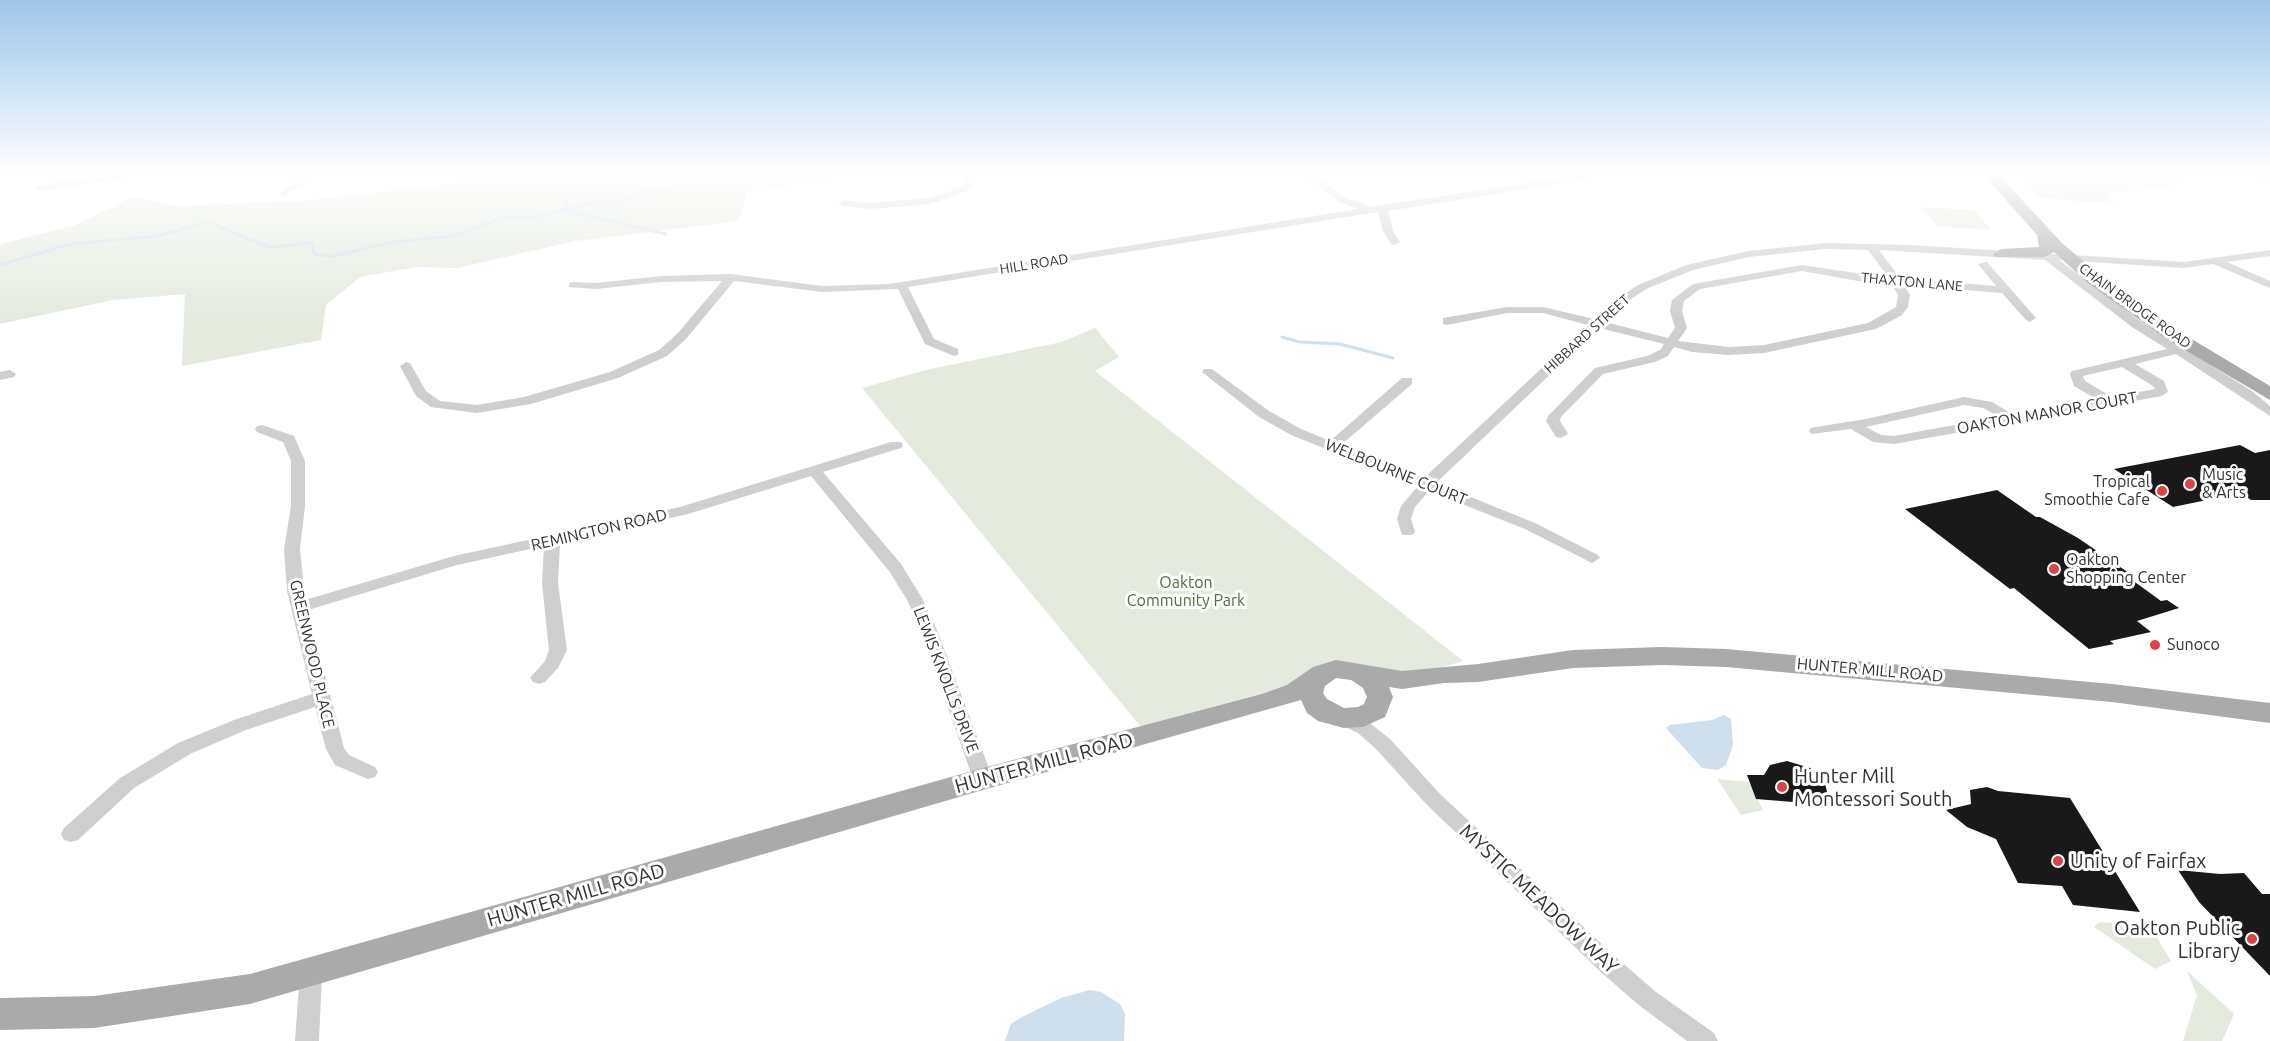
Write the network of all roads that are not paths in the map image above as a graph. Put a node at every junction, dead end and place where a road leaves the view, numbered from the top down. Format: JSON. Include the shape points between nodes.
{"nodes":[{"id":1,"x":1298,"y":223,"type":"edge"},
{"id":2,"x":1386,"y":223,"type":"edge"},
{"id":3,"x":2035,"y":223,"type":"edge"},
{"id":4,"x":2054,"y":223,"type":"edge"},
{"id":5,"x":2045,"y":234,"type":"junction"},
{"id":6,"x":1395,"y":242,"type":"dead end"},
{"id":7,"x":1870,"y":246,"type":"junction"},
{"id":8,"x":2001,"y":254,"type":"junction"},
{"id":9,"x":2270,"y":254,"type":"edge"},
{"id":10,"x":2049,"y":258,"type":"junction"},
{"id":11,"x":2071,"y":260,"type":"junction"},
{"id":12,"x":2091,"y":260,"type":"junction"},
{"id":13,"x":2217,"y":262,"type":"junction"},
{"id":14,"x":1983,"y":264,"type":"dead end"},
{"id":15,"x":731,"y":278,"type":"junction"},
{"id":16,"x":1898,"y":282,"type":"junction"},
{"id":17,"x":573,"y":285,"type":"dead end"},
{"id":18,"x":2270,"y":285,"type":"edge"},
{"id":19,"x":902,"y":286,"type":"junction"},
{"id":20,"x":2005,"y":290,"type":"junction"},
{"id":21,"x":2030,"y":318,"type":"dead end"},
{"id":22,"x":1447,"y":321,"type":"dead end"},
{"id":23,"x":1597,"y":322,"type":"junction"},
{"id":24,"x":1671,"y":343,"type":"junction"},
{"id":25,"x":2184,"y":350,"type":"junction"},
{"id":26,"x":954,"y":352,"type":"dead end"},
{"id":27,"x":2124,"y":363,"type":"junction"},
{"id":28,"x":406,"y":366,"type":"dead end"},
{"id":29,"x":1208,"y":372,"type":"dead end"},
{"id":30,"x":1407,"y":381,"type":"dead end"},
{"id":31,"x":2270,"y":381,"type":"edge"},
{"id":32,"x":2270,"y":394,"type":"edge"},
{"id":33,"x":2110,"y":401,"type":"junction"},
{"id":34,"x":2270,"y":412,"type":"edge"},
{"id":35,"x":2012,"y":419,"type":"junction"},
{"id":36,"x":1853,"y":425,"type":"junction"},
{"id":37,"x":262,"y":429,"type":"dead end"},
{"id":38,"x":1816,"y":431,"type":"dead end"},
{"id":39,"x":1561,"y":435,"type":"dead end"},
{"id":40,"x":896,"y":446,"type":"dead end"},
{"id":41,"x":1332,"y":446,"type":"junction"},
{"id":42,"x":815,"y":471,"type":"junction"},
{"id":43,"x":1428,"y":483,"type":"junction"},
{"id":44,"x":1407,"y":532,"type":"dead end"},
{"id":45,"x":552,"y":541,"type":"junction"},
{"id":46,"x":1592,"y":558,"type":"dead end"},
{"id":47,"x":300,"y":607,"type":"junction"},
{"id":48,"x":1478,"y":673,"type":"junction"},
{"id":49,"x":1361,"y":674,"type":"junction"},
{"id":50,"x":539,"y":678,"type":"dead end"},
{"id":51,"x":1313,"y":681,"type":"junction"},
{"id":52,"x":321,"y":698,"type":"junction"},
{"id":53,"x":1377,"y":706,"type":"junction"},
{"id":54,"x":1334,"y":715,"type":"junction"},
{"id":55,"x":2268,"y":715,"type":"edge"},
{"id":56,"x":1146,"y":736,"type":"junction"},
{"id":57,"x":1383,"y":744,"type":"junction"},
{"id":58,"x":368,"y":772,"type":"dead end"},
{"id":59,"x":983,"y":779,"type":"junction"},
{"id":60,"x":71,"y":834,"type":"dead end"},
{"id":61,"x":311,"y":972,"type":"junction"},
{"id":62,"x":0,"y":1014,"type":"edge"},
{"id":63,"x":307,"y":1041,"type":"edge"},
{"id":64,"x":1706,"y":1041,"type":"edge"}],
"edges":[{"from":1,"to":19,"type":"street","name":"HILL ROAD"},
{"from":2,"to":6,"type":"street"},
{"from":3,"to":5,"type":"main road","name":"CHAIN BRIDGE ROAD"},
{"from":4,"to":12,"type":"main road","name":"CHAIN BRIDGE ROAD"},
{"from":5,"to":8,"type":"main road","via":[[2044,252]]},
{"from":5,"to":11,"type":"main road","name":"CHAIN BRIDGE ROAD"},
{"from":7,"to":8,"type":"street","name":"HIBBARD STREET"},
{"from":7,"to":16,"type":"street"},
{"from":7,"to":23,"type":"street","name":"HIBBARD STREET","via":[[1793,248],[1708,262],[1642,287]]},
{"from":8,"to":10,"type":"street","name":"HIBBARD STREET"},
{"from":9,"to":13,"type":"street","name":"HIBBARD STREET"},
{"from":10,"to":11,"type":"street","name":"HIBBARD STREET"},
{"from":10,"to":25,"type":"street"},
{"from":11,"to":12,"type":"street","name":"HIBBARD STREET"},
{"from":11,"to":25,"type":"main road","name":"CHAIN BRIDGE ROAD"},
{"from":12,"to":13,"type":"street","name":"HIBBARD STREET","via":[[2184,265]]},
{"from":12,"to":31,"type":"main road","name":"CHAIN BRIDGE ROAD","via":[[2167,317]]},
{"from":13,"to":18,"type":"street"},
{"from":14,"to":20,"type":"street"},
{"from":15,"to":17,"type":"street","name":"HILL ROAD"},
{"from":15,"to":19,"type":"street","name":"HILL ROAD","via":[[822,289]]},
{"from":15,"to":28,"type":"street","via":[[663,353],[614,375],[526,401],[477,409],[436,404],[421,393]]},
{"from":16,"to":20,"type":"street","name":"THAXTON LANE"},
{"from":16,"to":24,"type":"street","via":[[1904,295],[1902,307],[1892,318],[1872,326],[1750,351],[1704,350]]},
{"from":16,"to":24,"type":"street","name":"THAXTON LANE","via":[[1793,268],[1705,283],[1688,290],[1678,300],[1676,311],[1681,328]]},
{"from":19,"to":26,"type":"street","via":[[929,341]]},
{"from":20,"to":21,"type":"street"},
{"from":22,"to":23,"type":"street","via":[[1528,309]]},
{"from":23,"to":24,"type":"street"},
{"from":23,"to":43,"type":"street","name":"HIBBARD STREET"},
{"from":24,"to":39,"type":"street","via":[[1657,358],[1599,371],[1556,416],[1553,422]]},
{"from":25,"to":27,"type":"street"},
{"from":25,"to":32,"type":"main road","name":"CHAIN BRIDGE ROAD"},
{"from":25,"to":34,"type":"street"},
{"from":27,"to":33,"type":"street","via":[[2078,373],[2075,377]]},
{"from":27,"to":33,"type":"street","name":"OAKTON MANOR COURT","via":[[2163,390]]},
{"from":29,"to":41,"type":"street","name":"WELBOURNE COURT","via":[[1282,425]]},
{"from":30,"to":41,"type":"street"},
{"from":33,"to":35,"type":"street","name":"OAKTON MANOR COURT"},
{"from":35,"to":36,"type":"street","name":"OAKTON MANOR COURT","via":[[1894,440],[1878,439]]},
{"from":35,"to":36,"type":"street","via":[[1987,405],[1964,401]]},
{"from":36,"to":38,"type":"street"},
{"from":37,"to":47,"type":"street","name":"GREENWOOD PLACE","via":[[289,440],[298,461],[298,506],[292,549],[294,591]]},
{"from":40,"to":42,"type":"street","name":"REMINGTON ROAD"},
{"from":41,"to":43,"type":"street","name":"WELBOURNE COURT"},
{"from":42,"to":45,"type":"street","name":"REMINGTON ROAD","via":[[683,510]]},
{"from":42,"to":59,"type":"street","name":"LEWIS KNOLLS DRIVE","via":[[895,568],[914,598]]},
{"from":43,"to":44,"type":"street","name":"HIBBARD STREET","via":[[1408,506],[1404,519]]},
{"from":43,"to":46,"type":"street","name":"WELBOURNE COURT","via":[[1548,534]]},
{"from":45,"to":47,"type":"street","name":"REMINGTON ROAD","via":[[454,561]]},
{"from":45,"to":50,"type":"street","via":[[550,583],[558,650]]},
{"from":47,"to":52,"type":"street","name":"GREENWOOD PLACE"},
{"from":48,"to":49,"type":"main road","name":"HUNTER MILL ROAD","via":[[1402,680]]},
{"from":48,"to":53,"type":"main road","name":"HUNTER MILL ROAD","via":[[1450,684],[1393,696]]},
{"from":48,"to":55,"type":"main road","name":"HUNTER MILL ROAD","via":[[1573,659],[1726,658],[2112,693]]},
{"from":49,"to":51,"type":"main road","name":"HUNTER MILL ROAD","via":[[1335,670],[1322,673]]},
{"from":49,"to":53,"type":"main road","via":[[1377,687]]},
{"from":51,"to":54,"type":"main road","via":[[1311,696]]},
{"from":51,"to":56,"type":"main road","name":"HUNTER MILL ROAD","via":[[1281,698]]},
{"from":52,"to":58,"type":"street","name":"GREENWOOD PLACE","via":[[335,749],[342,759]]},
{"from":52,"to":60,"type":"street","via":[[185,748],[127,783]]},
{"from":53,"to":54,"type":"main road","name":"HUNTER MILL ROAD","via":[[1363,717]]},
{"from":53,"to":57,"type":"street","name":"MYSTIC MEADOW WAY","via":[[1374,721]]},
{"from":54,"to":56,"type":"main road","name":"HUNTER MILL ROAD","via":[[1291,709],[1207,729]]},
{"from":54,"to":57,"type":"street","name":"MYSTIC MEADOW WAY","via":[[1365,728]]},
{"from":56,"to":59,"type":"main road","name":"HUNTER MILL ROAD"},
{"from":57,"to":64,"type":"street","name":"MYSTIC MEADOW WAY","via":[[1433,798],[1611,967]]},
{"from":59,"to":61,"type":"main road","name":"HUNTER MILL ROAD"},
{"from":61,"to":62,"type":"main road","name":"HUNTER MILL ROAD","via":[[250,989],[151,1005],[94,1012]]},
{"from":61,"to":63,"type":"street"}]}
